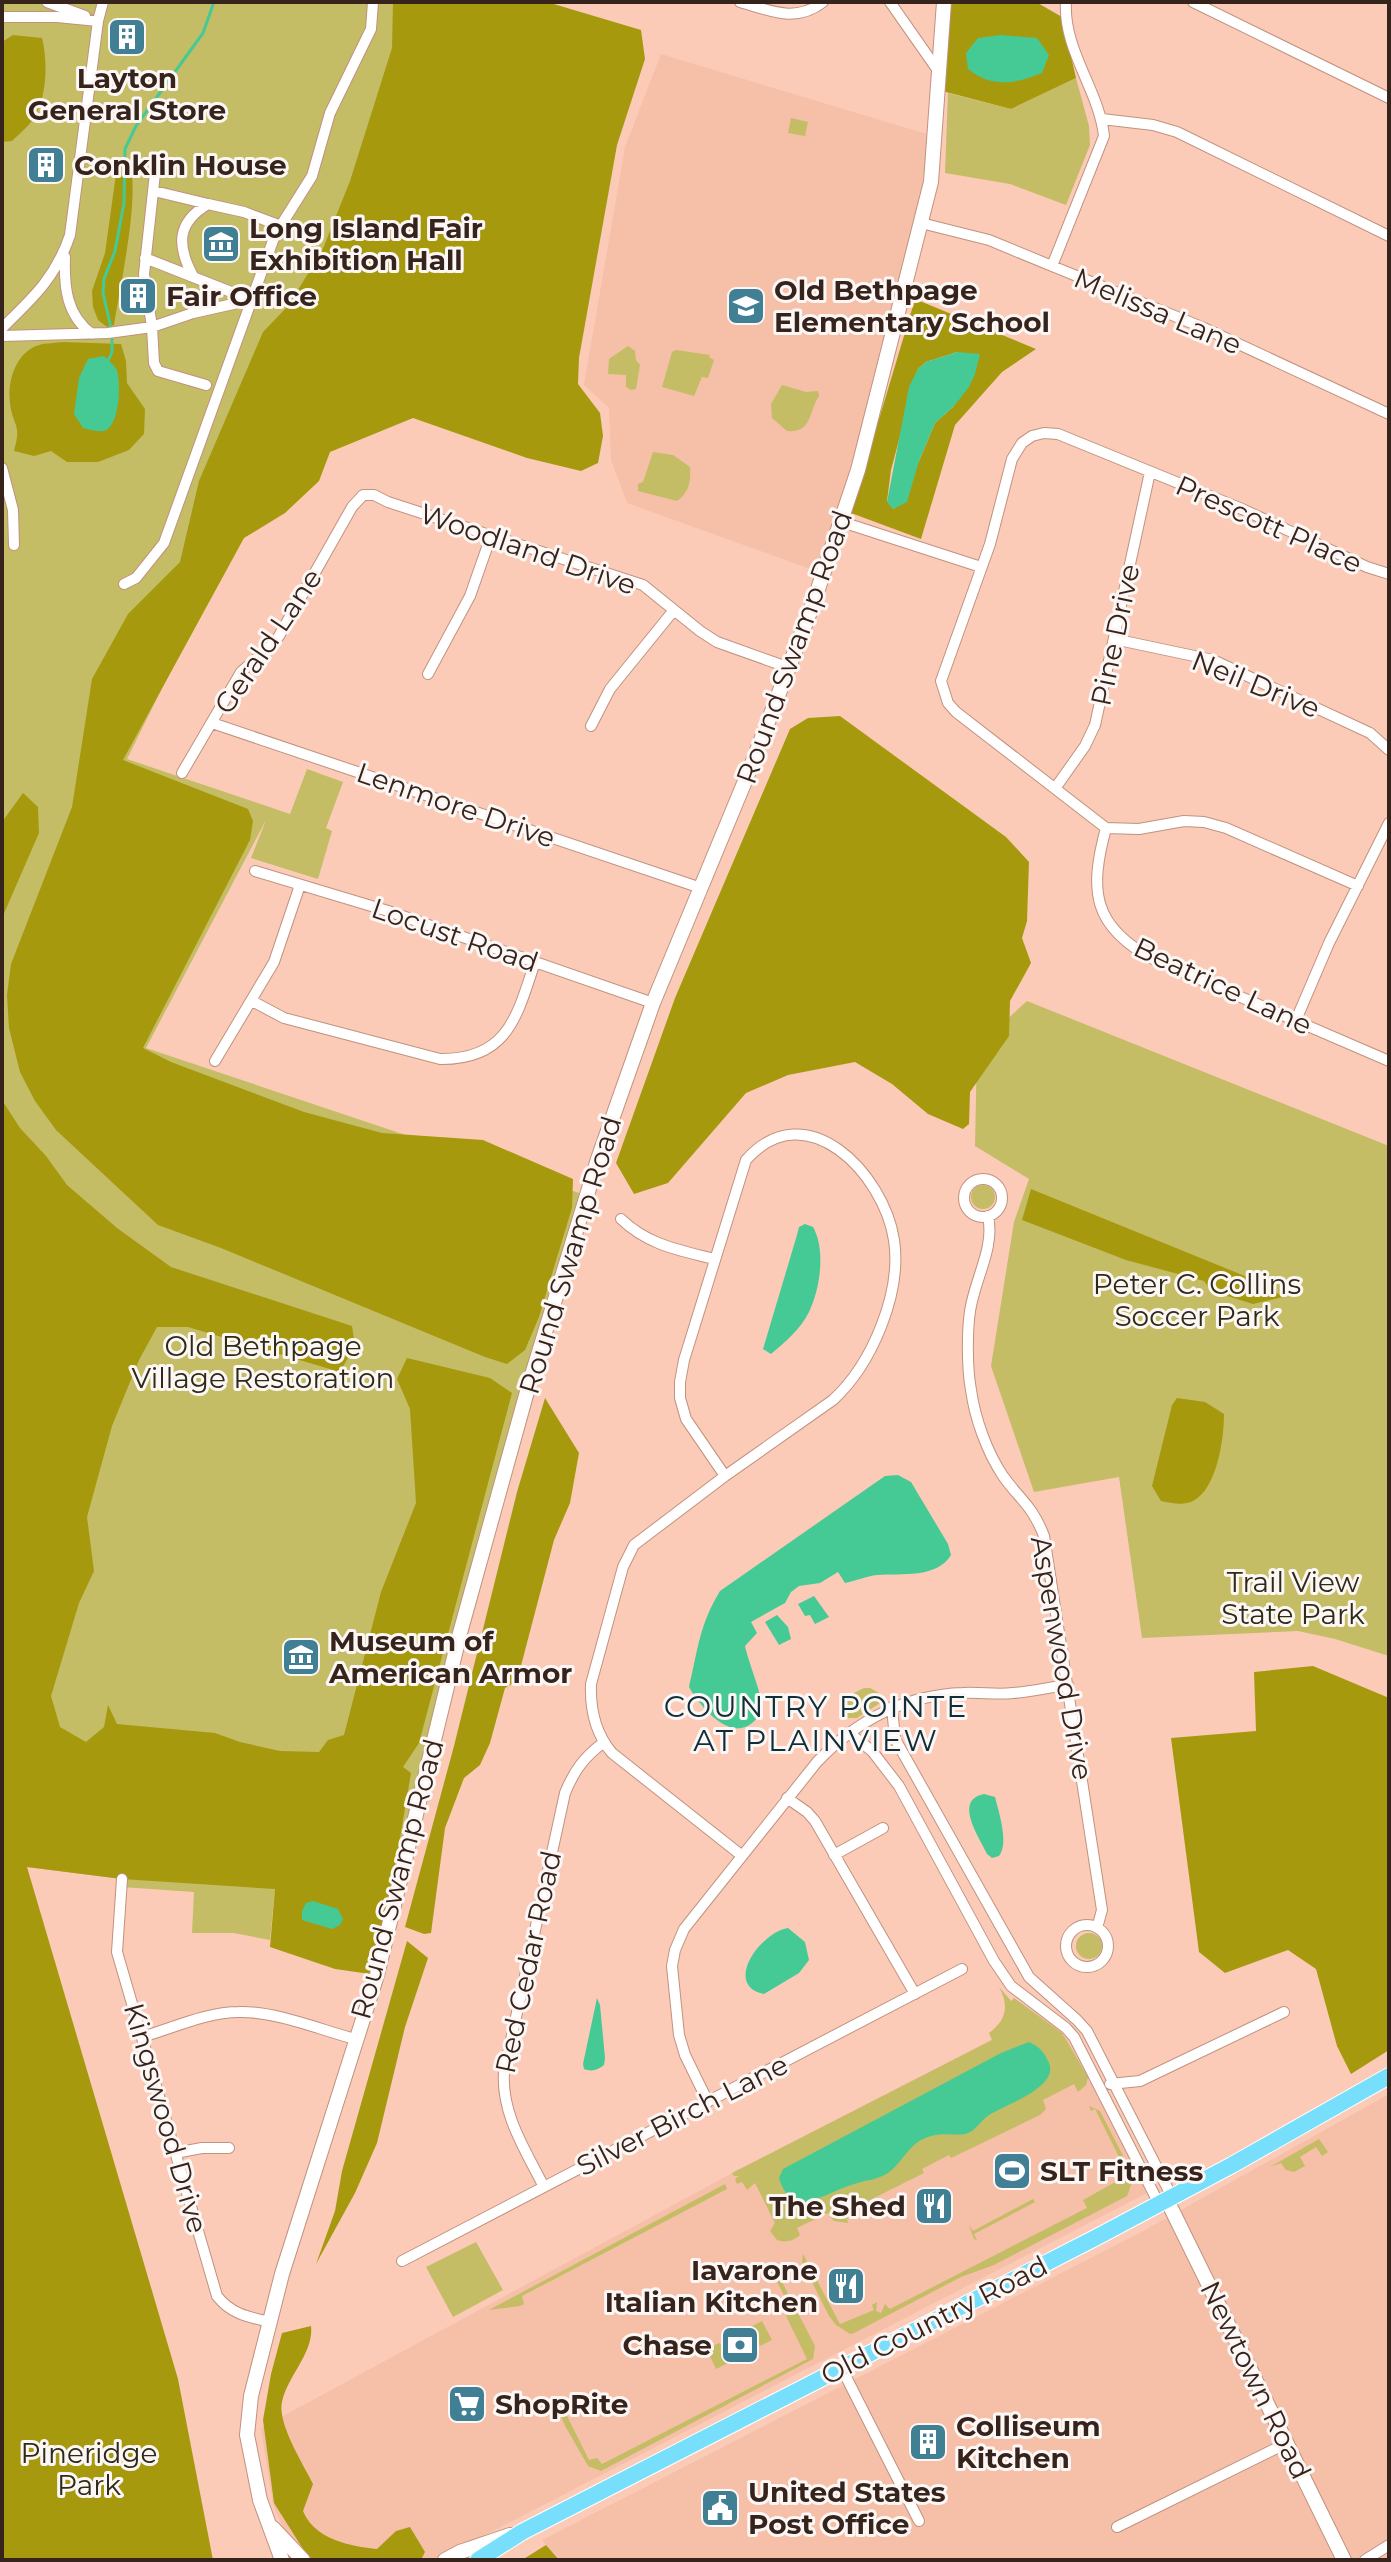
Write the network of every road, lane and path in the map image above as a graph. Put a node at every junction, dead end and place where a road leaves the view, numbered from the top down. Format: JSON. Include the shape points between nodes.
{"nodes":[{"id":1,"x":45,"y":2,"type":"edge"},
{"id":2,"x":103,"y":2,"type":"edge"},
{"id":3,"x":373,"y":2,"type":"edge"},
{"id":4,"x":740,"y":2,"type":"edge"},
{"id":5,"x":823,"y":2,"type":"edge"},
{"id":6,"x":890,"y":2,"type":"edge"},
{"id":7,"x":944,"y":2,"type":"edge"},
{"id":8,"x":1066,"y":2,"type":"edge"},
{"id":9,"x":1193,"y":2,"type":"edge"},
{"id":10,"x":2,"y":17,"type":"edge"},
{"id":11,"x":39,"y":17,"type":"junction"},
{"id":12,"x":98,"y":21,"type":"junction"},
{"id":13,"x":939,"y":72,"type":"junction"},
{"id":14,"x":1389,"y":98,"type":"edge"},
{"id":15,"x":1102,"y":119,"type":"junction"},
{"id":16,"x":156,"y":164,"type":"dead end"},
{"id":17,"x":154,"y":191,"type":"junction"},
{"id":18,"x":208,"y":204,"type":"junction"},
{"id":19,"x":921,"y":223,"type":"junction"},
{"id":20,"x":281,"y":226,"type":"junction"},
{"id":21,"x":1389,"y":236,"type":"edge"},
{"id":22,"x":66,"y":248,"type":"junction"},
{"id":23,"x":145,"y":258,"type":"junction"},
{"id":24,"x":1052,"y":266,"type":"junction"},
{"id":25,"x":193,"y":276,"type":"junction"},
{"id":26,"x":251,"y":300,"type":"junction"},
{"id":27,"x":152,"y":327,"type":"junction"},
{"id":28,"x":2,"y":328,"type":"edge"},
{"id":29,"x":92,"y":334,"type":"junction"},
{"id":30,"x":2,"y":336,"type":"edge"},
{"id":31,"x":206,"y":385,"type":"dead end"},
{"id":32,"x":1389,"y":414,"type":"edge"},
{"id":33,"x":2,"y":468,"type":"edge"},
{"id":34,"x":1150,"y":472,"type":"junction"},
{"id":35,"x":352,"y":507,"type":"joint"},
{"id":36,"x":842,"y":522,"type":"junction"},
{"id":37,"x":491,"y":536,"type":"junction"},
{"id":38,"x":14,"y":545,"type":"dead end"},
{"id":39,"x":981,"y":567,"type":"junction"},
{"id":40,"x":1389,"y":574,"type":"edge"},
{"id":41,"x":124,"y":584,"type":"dead end"},
{"id":42,"x":674,"y":610,"type":"junction"},
{"id":43,"x":1114,"y":639,"type":"junction"},
{"id":44,"x":787,"y":667,"type":"junction"},
{"id":45,"x":428,"y":674,"type":"dead end"},
{"id":46,"x":212,"y":723,"type":"junction"},
{"id":47,"x":591,"y":726,"type":"dead end"},
{"id":48,"x":1389,"y":750,"type":"edge"},
{"id":49,"x":182,"y":773,"type":"dead end"},
{"id":50,"x":1056,"y":787,"type":"junction"},
{"id":51,"x":1389,"y":823,"type":"edge"},
{"id":52,"x":1106,"y":828,"type":"junction"},
{"id":53,"x":255,"y":871,"type":"dead end"},
{"id":54,"x":300,"y":885,"type":"junction"},
{"id":55,"x":1358,"y":886,"type":"junction"},
{"id":56,"x":701,"y":888,"type":"junction"},
{"id":57,"x":535,"y":962,"type":"junction"},
{"id":58,"x":252,"y":1001,"type":"junction"},
{"id":59,"x":653,"y":1003,"type":"junction"},
{"id":60,"x":1296,"y":1020,"type":"junction"},
{"id":61,"x":215,"y":1061,"type":"dead end"},
{"id":62,"x":1389,"y":1061,"type":"edge"},
{"id":63,"x":988,"y":1216,"type":"dead end"},
{"id":64,"x":621,"y":1219,"type":"dead end"},
{"id":65,"x":714,"y":1259,"type":"junction"},
{"id":66,"x":725,"y":1476,"type":"junction"},
{"id":67,"x":1068,"y":1685,"type":"junction"},
{"id":68,"x":892,"y":1707,"type":"junction"},
{"id":69,"x":849,"y":1733,"type":"junction"},
{"id":70,"x":603,"y":1743,"type":"junction"},
{"id":71,"x":787,"y":1798,"type":"junction"},
{"id":72,"x":883,"y":1828,"type":"dead end"},
{"id":73,"x":741,"y":1855,"type":"junction"},
{"id":74,"x":834,"y":1855,"type":"junction"},
{"id":75,"x":122,"y":1879,"type":"dead end"},
{"id":76,"x":1097,"y":1928,"type":"junction"},
{"id":77,"x":962,"y":1969,"type":"dead end"},
{"id":78,"x":915,"y":1994,"type":"junction"},
{"id":79,"x":1284,"y":2012,"type":"dead end"},
{"id":80,"x":142,"y":2037,"type":"junction"},
{"id":81,"x":355,"y":2039,"type":"junction"},
{"id":82,"x":1389,"y":2076,"type":"edge"},
{"id":83,"x":1114,"y":2082,"type":"junction"},
{"id":84,"x":1100,"y":2089,"type":"junction"},
{"id":85,"x":708,"y":2102,"type":"junction"},
{"id":86,"x":229,"y":2148,"type":"dead end"},
{"id":87,"x":175,"y":2153,"type":"junction"},
{"id":88,"x":544,"y":2187,"type":"junction"},
{"id":89,"x":1166,"y":2200,"type":"junction"},
{"id":90,"x":402,"y":2261,"type":"dead end"},
{"id":91,"x":270,"y":2322,"type":"junction"},
{"id":92,"x":841,"y":2367,"type":"junction"},
{"id":93,"x":1287,"y":2443,"type":"junction"},
{"id":94,"x":919,"y":2521,"type":"dead end"},
{"id":95,"x":267,"y":2522,"type":"junction"},
{"id":96,"x":1117,"y":2527,"type":"dead end"},
{"id":97,"x":522,"y":2532,"type":"junction"},
{"id":98,"x":1389,"y":2545,"type":"edge"},
{"id":99,"x":282,"y":2560,"type":"edge"},
{"id":100,"x":293,"y":2560,"type":"edge"},
{"id":101,"x":303,"y":2560,"type":"edge"},
{"id":102,"x":445,"y":2560,"type":"edge"},
{"id":103,"x":478,"y":2560,"type":"edge"},
{"id":104,"x":1344,"y":2560,"type":"edge"},
{"id":105,"x":1365,"y":2560,"type":"edge"}],
"edges":[{"from":1,"to":11,"type":"street"},
{"from":1,"to":12,"type":"street"},
{"from":2,"to":12,"type":"street"},
{"from":3,"to":20,"type":"street","via":[[371,29],[330,113],[312,176]]},
{"from":4,"to":5,"type":"street","via":[[792,15]]},
{"from":6,"to":13,"type":"street"},
{"from":7,"to":13,"type":"main road","name":"Round Swamp Road"},
{"from":8,"to":15,"type":"street","via":[[1067,28]]},
{"from":9,"to":14,"type":"street"},
{"from":10,"to":11,"type":"street"},
{"from":11,"to":12,"type":"street"},
{"from":12,"to":22,"type":"street"},
{"from":13,"to":19,"type":"main road","name":"Round Swamp Road","via":[[931,182]]},
{"from":15,"to":21,"type":"street","via":[[1177,132]]},
{"from":15,"to":24,"type":"street","via":[[1099,152]]},
{"from":16,"to":17,"type":"street"},
{"from":17,"to":18,"type":"street"},
{"from":17,"to":23,"type":"street"},
{"from":18,"to":20,"type":"street"},
{"from":18,"to":25,"type":"street","via":[[185,225],[181,237]]},
{"from":19,"to":24,"type":"street","name":"Melissa Lane","via":[[989,240]]},
{"from":19,"to":36,"type":"main road","name":"Round Swamp Road"},
{"from":20,"to":26,"type":"street"},
{"from":22,"to":28,"type":"street","via":[[42,289]]},
{"from":22,"to":29,"type":"street","via":[[70,307]]},
{"from":23,"to":25,"type":"street"},
{"from":23,"to":27,"type":"street"},
{"from":24,"to":32,"type":"street","name":"Melissa Lane","via":[[1204,328]]},
{"from":25,"to":26,"type":"street"},
{"from":26,"to":27,"type":"street"},
{"from":26,"to":41,"type":"street","via":[[164,543],[136,578]]},
{"from":27,"to":29,"type":"street"},
{"from":27,"to":31,"type":"street","via":[[158,371]]},
{"from":29,"to":30,"type":"street"},
{"from":33,"to":38,"type":"street","via":[[13,510]]},
{"from":34,"to":39,"type":"street","name":"Prescott Place","via":[[1058,434],[1036,435],[1022,443],[1012,459]]},
{"from":34,"to":40,"type":"street","name":"Prescott Place"},
{"from":34,"to":43,"type":"street","name":"Pine Drive"},
{"from":35,"to":37,"type":"street","name":"Woodland Drive","via":[[363,495],[374,495]]},
{"from":35,"to":46,"type":"street","name":"Gerald Lane","via":[[279,636],[241,672]]},
{"from":36,"to":39,"type":"street"},
{"from":36,"to":44,"type":"main road","name":"Round Swamp Road"},
{"from":37,"to":42,"type":"street","name":"Woodland Drive","via":[[643,585]]},
{"from":37,"to":45,"type":"street","via":[[470,596]]},
{"from":39,"to":50,"type":"street","via":[[942,688],[956,712]]},
{"from":42,"to":44,"type":"street","name":"Woodland Drive","via":[[717,642]]},
{"from":42,"to":47,"type":"street","via":[[610,689]]},
{"from":43,"to":48,"type":"street","name":"Neil Drive","via":[[1226,665],[1370,733]]},
{"from":43,"to":50,"type":"street","name":"Pine Drive","via":[[1095,725]]},
{"from":44,"to":56,"type":"main road","name":"Round Swamp Road"},
{"from":46,"to":49,"type":"street","name":"Gerald Lane"},
{"from":46,"to":56,"type":"street","name":"Lenmore Drive"},
{"from":50,"to":52,"type":"street"},
{"from":51,"to":55,"type":"street"},
{"from":52,"to":55,"type":"street","via":[[1204,822]]},
{"from":52,"to":60,"type":"street","name":"Beatrice Lane","via":[[1096,872],[1098,896],[1122,938],[1155,960]]},
{"from":53,"to":54,"type":"street","name":"Locust Road"},
{"from":54,"to":57,"type":"street","name":"Locust Road"},
{"from":54,"to":58,"type":"street","via":[[281,946]]},
{"from":55,"to":60,"type":"street"},
{"from":56,"to":59,"type":"main road","name":"Round Swamp Road"},
{"from":57,"to":58,"type":"street","via":[[504,1036],[466,1057],[440,1059],[284,1018]]},
{"from":57,"to":59,"type":"street","name":"Locust Road"},
{"from":58,"to":61,"type":"street"},
{"from":59,"to":81,"type":"main road","name":"Round Swamp Road","via":[[598,1159],[528,1388],[460,1633],[377,1975]]},
{"from":60,"to":62,"type":"street","name":"Beatrice Lane"},
{"from":63,"to":67,"type":"street","name":"Aspenwood Drive","via":[[992,1232],[970,1311],[971,1390],[994,1460],[1029,1505],[1044,1536]]},
{"from":64,"to":65,"type":"street","via":[[657,1244]]},
{"from":65,"to":66,"type":"street","via":[[684,1360],[680,1398],[686,1419]]},
{"from":65,"to":66,"type":"street","via":[[746,1160],[757,1147],[789,1134],[825,1142],[862,1170],[877,1189],[894,1241],[892,1287],[859,1371],[833,1400]]},
{"from":66,"to":70,"type":"street","via":[[634,1545],[623,1567],[591,1684],[590,1703]]},
{"from":67,"to":68,"type":"street","via":[[1012,1694],[949,1694]]},
{"from":67,"to":76,"type":"street","name":"Aspenwood Drive","via":[[1102,1910]]},
{"from":68,"to":69,"type":"street"},
{"from":68,"to":83,"type":"street","via":[[895,1739],[1029,1977],[1077,2020]]},
{"from":69,"to":71,"type":"street"},
{"from":69,"to":84,"type":"street","via":[[872,1751],[899,1786],[1011,1986],[1066,2028]]},
{"from":70,"to":73,"type":"street"},
{"from":70,"to":88,"type":"street","name":"Red Cedar Road","via":[[573,1773],[565,1793],[504,2072],[505,2107]]},
{"from":71,"to":73,"type":"street"},
{"from":71,"to":74,"type":"street","via":[[815,1821]]},
{"from":72,"to":74,"type":"street"},
{"from":73,"to":85,"type":"street","via":[[684,1929],[672,1966],[679,2035]]},
{"from":74,"to":78,"type":"street"},
{"from":75,"to":80,"type":"street","name":"Kingswood Drive","via":[[117,1952]]},
{"from":76,"to":76,"type":"street","name":"Aspenwood Drive","via":[[1083,1926],[1070,1934],[1066,1947],[1078,1965],[1097,1965],[1106,1955],[1106,1937]]},
{"from":77,"to":78,"type":"street","name":"Silver Birch Lane"},
{"from":78,"to":85,"type":"street","name":"Silver Birch Lane"},
{"from":79,"to":83,"type":"street","via":[[1140,2081]]},
{"from":80,"to":81,"type":"street","via":[[241,2011]]},
{"from":80,"to":87,"type":"street","name":"Kingswood Drive"},
{"from":81,"to":91,"type":"main road","name":"Round Swamp Road"},
{"from":82,"to":89,"type":"main road","name":"Old Country Road"},
{"from":83,"to":84,"type":"street"},
{"from":83,"to":89,"type":"street"},
{"from":84,"to":89,"type":"street"},
{"from":85,"to":88,"type":"street","name":"Silver Birch Lane"},
{"from":86,"to":87,"type":"street"},
{"from":87,"to":91,"type":"street","name":"Kingswood Drive","via":[[217,2296],[238,2314]]},
{"from":88,"to":90,"type":"street","name":"Silver Birch Lane"},
{"from":89,"to":92,"type":"main road","name":"Old Country Road"},
{"from":89,"to":93,"type":"main road","name":"Newtown Road"},
{"from":91,"to":95,"type":"main road","name":"Round Swamp Road","via":[[247,2435]]},
{"from":92,"to":94,"type":"street"},
{"from":92,"to":97,"type":"main road","name":"Old Country Road"},
{"from":93,"to":96,"type":"street"},
{"from":93,"to":104,"type":"main road","name":"Newtown Road"},
{"from":95,"to":99,"type":"main road","name":"Round Swamp Road"},
{"from":95,"to":100,"type":"main road","name":"Round Swamp Road"},
{"from":95,"to":101,"type":"main road"},
{"from":97,"to":102,"type":"main road"},
{"from":97,"to":103,"type":"main road","name":"Old Country Road"},
{"from":98,"to":105,"type":"street"}]}
